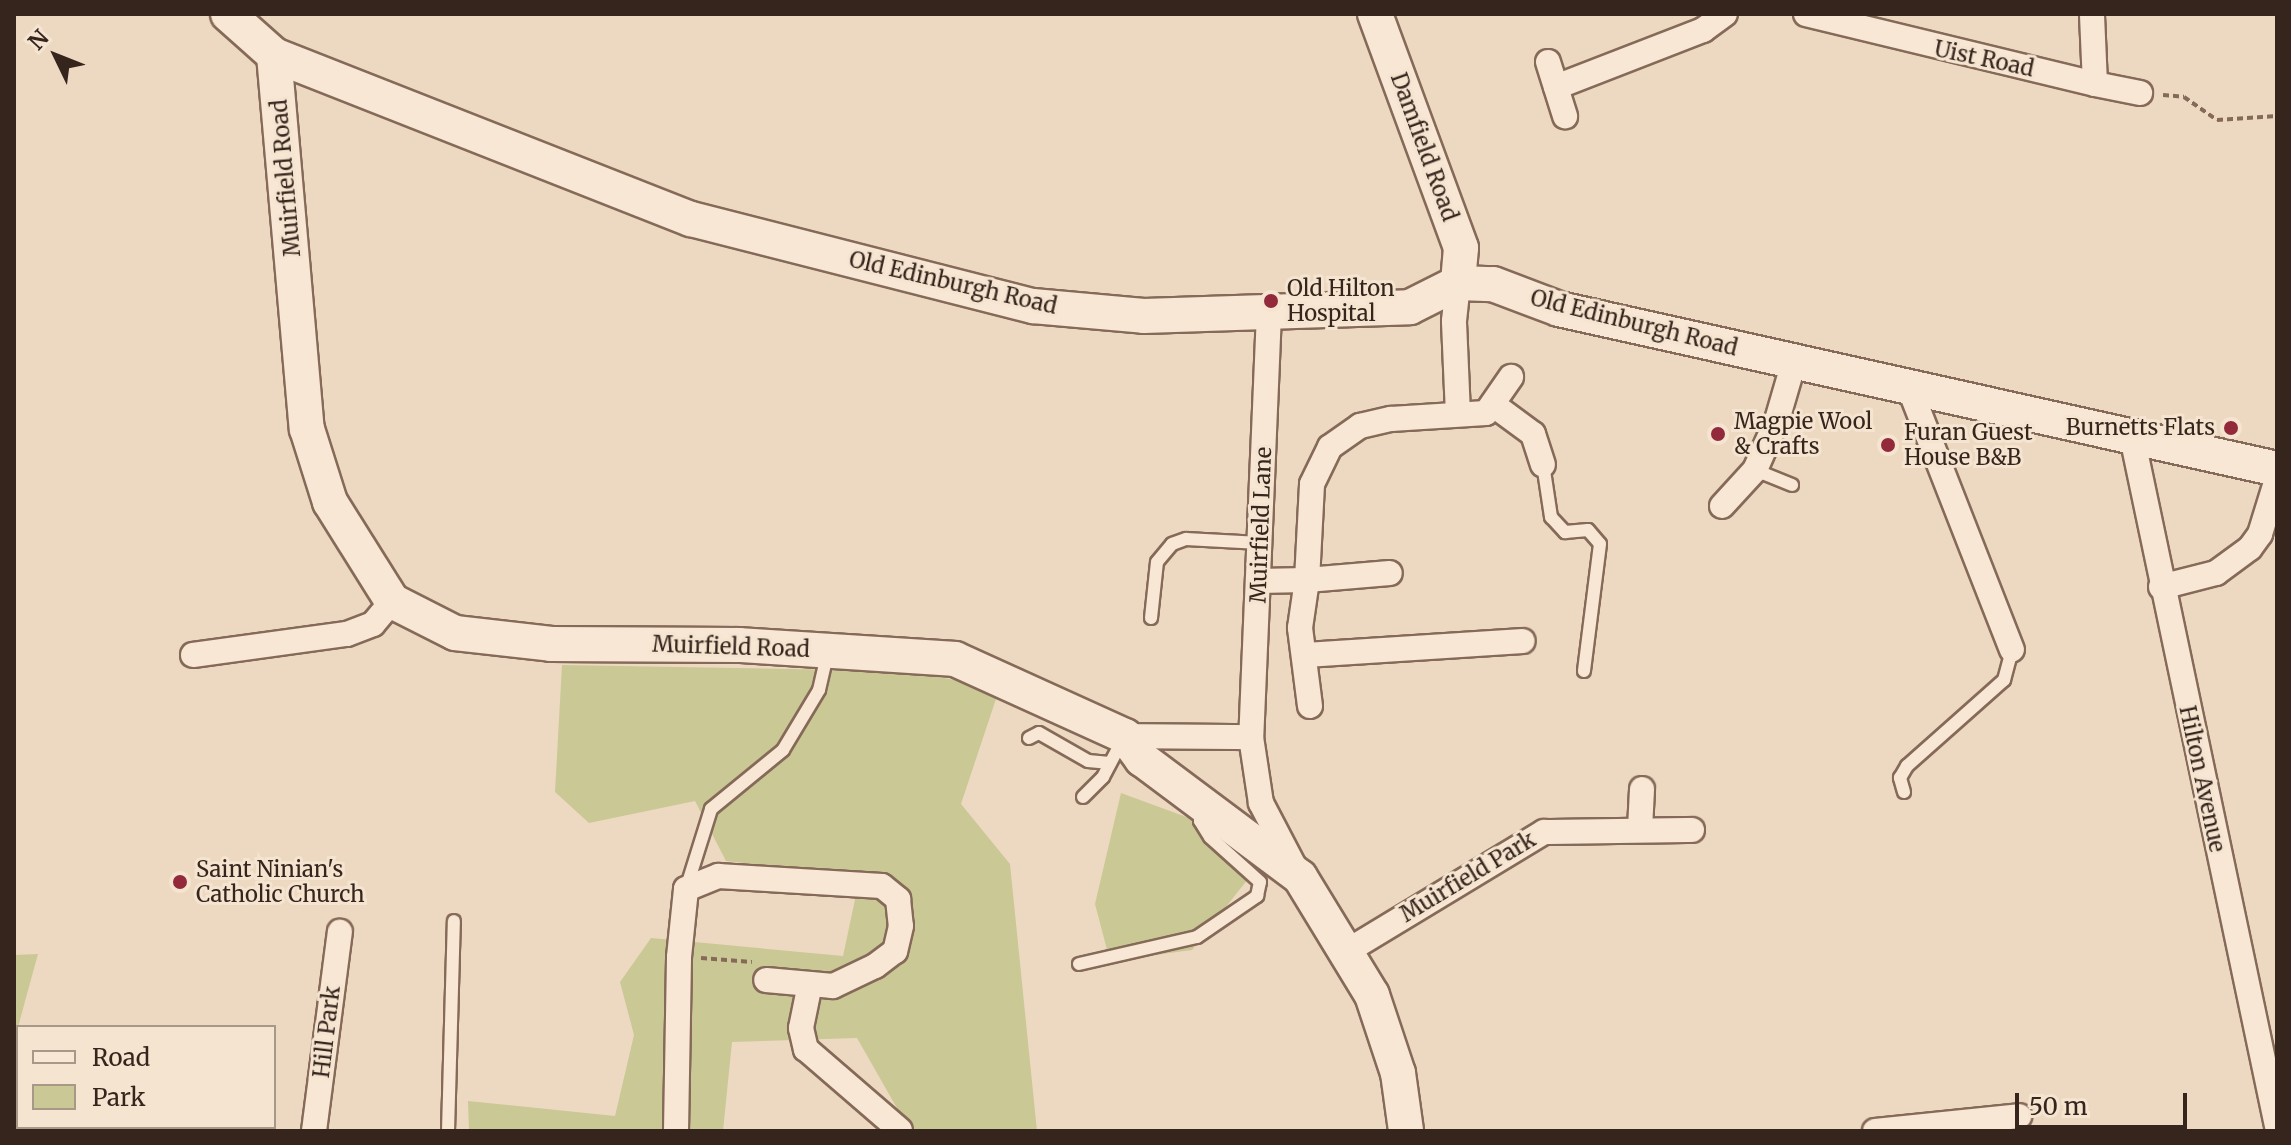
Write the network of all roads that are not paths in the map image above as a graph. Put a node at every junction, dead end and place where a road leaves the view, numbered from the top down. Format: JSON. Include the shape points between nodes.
{"nodes":[{"id":1,"x":228,"y":14,"type":"edge"},
{"id":2,"x":1375,"y":14,"type":"edge"},
{"id":3,"x":1725,"y":14,"type":"edge"},
{"id":4,"x":1806,"y":14,"type":"edge"},
{"id":5,"x":2092,"y":14,"type":"edge"},
{"id":6,"x":274,"y":55,"type":"junction"},
{"id":7,"x":1548,"y":62,"type":"dead end"},
{"id":8,"x":2095,"y":84,"type":"junction"},
{"id":9,"x":1556,"y":87,"type":"junction"},
{"id":10,"x":2140,"y":93,"type":"road end"},
{"id":11,"x":1565,"y":116,"type":"dead end"},
{"id":12,"x":1458,"y":283,"type":"junction"},
{"id":13,"x":1269,"y":313,"type":"junction"},
{"id":14,"x":1794,"y":362,"type":"junction"},
{"id":15,"x":1511,"y":377,"type":"dead end"},
{"id":16,"x":1909,"y":387,"type":"junction"},
{"id":17,"x":1495,"y":406,"type":"junction"},
{"id":18,"x":1458,"y":414,"type":"junction"},
{"id":19,"x":2131,"y":432,"type":"junction"},
{"id":20,"x":1543,"y":464,"type":"joint"},
{"id":21,"x":2277,"y":469,"type":"edge"},
{"id":22,"x":1755,"y":470,"type":"junction"},
{"id":23,"x":2277,"y":479,"type":"edge"},
{"id":24,"x":1792,"y":485,"type":"dead end"},
{"id":25,"x":1722,"y":506,"type":"dead end"},
{"id":26,"x":1260,"y":543,"type":"junction"},
{"id":27,"x":1390,"y":573,"type":"dead end"},
{"id":28,"x":1307,"y":580,"type":"junction"},
{"id":29,"x":1258,"y":581,"type":"junction"},
{"id":30,"x":2161,"y":587,"type":"junction"},
{"id":31,"x":392,"y":601,"type":"junction"},
{"id":32,"x":1151,"y":618,"type":"dead end"},
{"id":33,"x":1523,"y":641,"type":"dead end"},
{"id":34,"x":828,"y":650,"type":"junction"},
{"id":35,"x":2012,"y":650,"type":"joint"},
{"id":36,"x":193,"y":655,"type":"dead end"},
{"id":37,"x":1306,"y":655,"type":"junction"},
{"id":38,"x":1584,"y":671,"type":"dead end"},
{"id":39,"x":1310,"y":706,"type":"dead end"},
{"id":40,"x":1251,"y":737,"type":"junction"},
{"id":41,"x":1029,"y":738,"type":"dead end"},
{"id":42,"x":1118,"y":750,"type":"junction"},
{"id":43,"x":1642,"y":789,"type":"dead end"},
{"id":44,"x":1904,"y":792,"type":"dead end"},
{"id":45,"x":1083,"y":797,"type":"dead end"},
{"id":46,"x":1206,"y":808,"type":"junction"},
{"id":47,"x":1640,"y":829,"type":"junction"},
{"id":48,"x":1692,"y":830,"type":"dead end"},
{"id":49,"x":1300,"y":877,"type":"junction"},
{"id":50,"x":686,"y":889,"type":"junction"},
{"id":51,"x":454,"y":921,"type":"dead end"},
{"id":52,"x":340,"y":932,"type":"dead end"},
{"id":53,"x":1349,"y":950,"type":"junction"},
{"id":54,"x":1079,"y":964,"type":"dead end"},
{"id":55,"x":766,"y":980,"type":"dead end"},
{"id":56,"x":810,"y":984,"type":"junction"},
{"id":57,"x":2019,"y":1116,"type":"dead end"},
{"id":58,"x":2277,"y":1126,"type":"edge"},
{"id":59,"x":900,"y":1130,"type":"edge"},
{"id":60,"x":314,"y":1131,"type":"edge"},
{"id":61,"x":448,"y":1131,"type":"edge"},
{"id":62,"x":676,"y":1131,"type":"edge"},
{"id":63,"x":1406,"y":1131,"type":"edge"},
{"id":64,"x":1875,"y":1131,"type":"edge"}],
"edges":[{"from":1,"to":6,"type":"street","name":"Old Edinburgh Road"},
{"from":2,"to":12,"type":"street","name":"Damfield Road","via":[[1461,248]]},
{"from":3,"to":9,"type":"street","via":[[1703,30]]},
{"from":4,"to":8,"type":"street","name":"Uist Road"},
{"from":5,"to":8,"type":"street"},
{"from":6,"to":13,"type":"street","name":"Old Edinburgh Road","via":[[691,219],[1033,306],[1144,316]]},
{"from":6,"to":31,"type":"street","name":"Muirfield Road","via":[[307,429],[330,502]]},
{"from":7,"to":9,"type":"street"},
{"from":8,"to":10,"type":"street","name":"Uist Road"},
{"from":9,"to":11,"type":"street"},
{"from":12,"to":13,"type":"street","name":"Old Edinburgh Road","via":[[1410,307]]},
{"from":12,"to":14,"type":"street","name":"Old Edinburgh Road","via":[[1493,284],[1559,309]]},
{"from":12,"to":18,"type":"street"},
{"from":13,"to":26,"type":"street","name":"Muirfield Lane"},
{"from":14,"to":16,"type":"street","name":"Old Edinburgh Road"},
{"from":14,"to":22,"type":"street"},
{"from":15,"to":17,"type":"street"},
{"from":16,"to":19,"type":"street","name":"Old Edinburgh Road"},
{"from":16,"to":35,"type":"street"},
{"from":17,"to":18,"type":"street","via":[[1486,413]]},
{"from":17,"to":20,"type":"street","via":[[1533,434]]},
{"from":18,"to":28,"type":"street","via":[[1360,426],[1330,447],[1312,484]]},
{"from":19,"to":21,"type":"street","name":"Old Edinburgh Road"},
{"from":19,"to":30,"type":"street","name":"Hilton Avenue"},
{"from":20,"to":38,"type":"lane","via":[[1551,517],[1565,532],[1588,530],[1600,544]]},
{"from":22,"to":24,"type":"lane"},
{"from":22,"to":25,"type":"street"},
{"from":23,"to":30,"type":"street","via":[[2260,534],[2242,556],[2216,573]]},
{"from":26,"to":29,"type":"street","name":"Muirfield Lane"},
{"from":26,"to":32,"type":"lane","via":[[1186,539],[1172,544],[1157,562]]},
{"from":27,"to":28,"type":"street"},
{"from":28,"to":29,"type":"street"},
{"from":28,"to":37,"type":"street","via":[[1300,628]]},
{"from":29,"to":40,"type":"street","name":"Muirfield Lane"},
{"from":30,"to":58,"type":"street","name":"Hilton Avenue"},
{"from":31,"to":34,"type":"street","name":"Muirfield Road","via":[[455,633],[551,644]]},
{"from":31,"to":36,"type":"street","via":[[373,624],[347,634]]},
{"from":33,"to":37,"type":"street"},
{"from":34,"to":42,"type":"street","name":"Muirfield Road","via":[[955,659]]},
{"from":34,"to":50,"type":"lane","via":[[819,690],[783,750],[711,809]]},
{"from":35,"to":44,"type":"lane","via":[[2004,680],[1907,766],[1900,778]]},
{"from":37,"to":39,"type":"street"},
{"from":40,"to":42,"type":"street"},
{"from":40,"to":49,"type":"street","name":"Muirfield Lane","via":[[1261,803]]},
{"from":41,"to":42,"type":"lane","via":[[1039,733],[1088,761]]},
{"from":42,"to":45,"type":"lane"},
{"from":42,"to":46,"type":"street","name":"Muirfield Road","via":[[1142,759]]},
{"from":43,"to":47,"type":"street"},
{"from":46,"to":49,"type":"street","name":"Muirfield Road"},
{"from":46,"to":54,"type":"lane","via":[[1200,821],[1210,837],[1260,882],[1257,896],[1197,937]]},
{"from":47,"to":48,"type":"street","name":"Muirfield Park"},
{"from":47,"to":53,"type":"street","name":"Muirfield Park","via":[[1544,832]]},
{"from":49,"to":53,"type":"street","name":"Muirfield Road"},
{"from":50,"to":56,"type":"street","via":[[718,876],[882,886],[898,899],[901,926],[895,951],[852,981]]},
{"from":50,"to":62,"type":"street","via":[[679,957]]},
{"from":51,"to":61,"type":"lane"},
{"from":52,"to":60,"type":"street","name":"Hill Park"},
{"from":53,"to":63,"type":"street","name":"Muirfield Road","via":[[1388,1032]]},
{"from":55,"to":56,"type":"street"},
{"from":56,"to":59,"type":"street","via":[[801,1028],[806,1049]]},
{"from":57,"to":64,"type":"street"}]}
